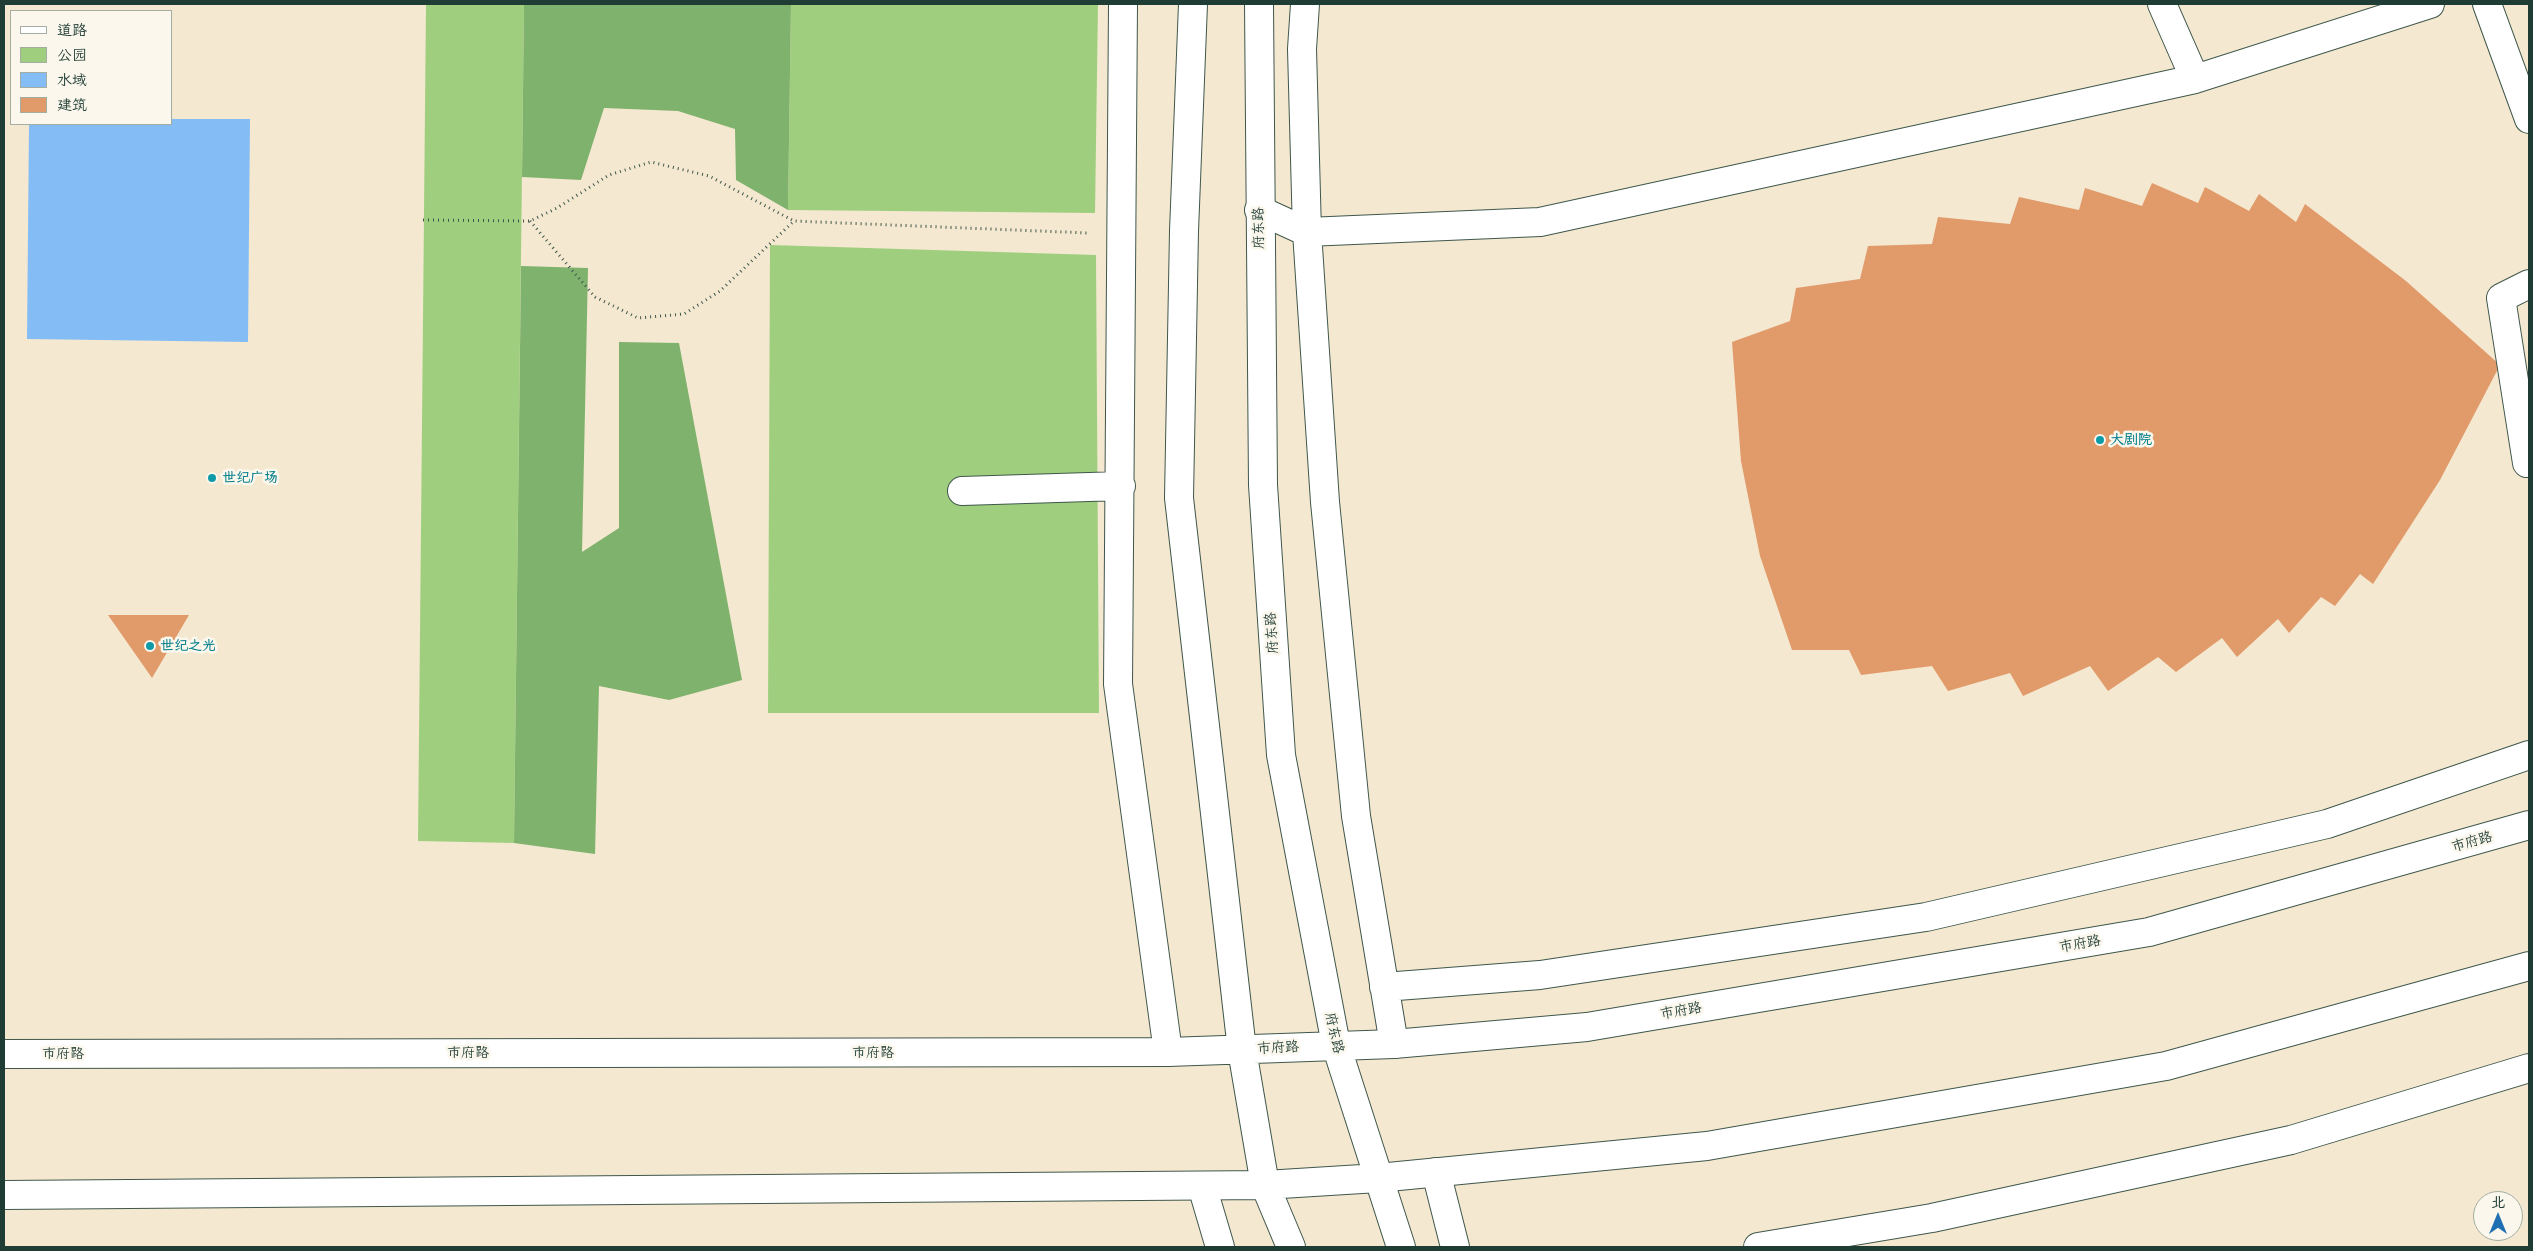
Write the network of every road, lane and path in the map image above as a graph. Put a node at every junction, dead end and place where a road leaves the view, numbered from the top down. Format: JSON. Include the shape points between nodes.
{"nodes":[{"id":1,"x":1123,"y":4,"type":"edge"},
{"id":2,"x":1194,"y":4,"type":"edge"},
{"id":3,"x":1258,"y":4,"type":"edge"},
{"id":4,"x":1305,"y":4,"type":"edge"},
{"id":5,"x":2162,"y":4,"type":"edge"},
{"id":6,"x":2430,"y":4,"type":"edge"},
{"id":7,"x":2487,"y":4,"type":"edge"},
{"id":8,"x":2196,"y":79,"type":"junction"},
{"id":9,"x":2529,"y":119,"type":"edge"},
{"id":10,"x":1259,"y":210,"type":"junction"},
{"id":11,"x":423,"y":220,"type":"dead end"},
{"id":12,"x":530,"y":221,"type":"junction"},
{"id":13,"x":794,"y":221,"type":"junction"},
{"id":14,"x":1307,"y":232,"type":"junction"},
{"id":15,"x":1092,"y":233,"type":"dead end"},
{"id":16,"x":2529,"y":284,"type":"edge"},
{"id":17,"x":2529,"y":463,"type":"edge"},
{"id":18,"x":1121,"y":486,"type":"junction"},
{"id":19,"x":962,"y":491,"type":"dead end"},
{"id":20,"x":2529,"y":755,"type":"edge"},
{"id":21,"x":2529,"y":825,"type":"edge"},
{"id":22,"x":2529,"y":966,"type":"edge"},
{"id":23,"x":1384,"y":987,"type":"junction"},
{"id":24,"x":1394,"y":1044,"type":"junction"},
{"id":25,"x":1336,"y":1045,"type":"junction"},
{"id":26,"x":1242,"y":1050,"type":"junction"},
{"id":27,"x":1168,"y":1052,"type":"junction"},
{"id":28,"x":4,"y":1054,"type":"edge"},
{"id":29,"x":2529,"y":1068,"type":"edge"},
{"id":30,"x":1436,"y":1172,"type":"junction"},
{"id":31,"x":1378,"y":1178,"type":"junction"},
{"id":32,"x":1265,"y":1185,"type":"junction"},
{"id":33,"x":1202,"y":1186,"type":"junction"},
{"id":34,"x":4,"y":1195,"type":"edge"},
{"id":35,"x":1220,"y":1247,"type":"edge"},
{"id":36,"x":1290,"y":1247,"type":"edge"},
{"id":37,"x":1401,"y":1247,"type":"edge"},
{"id":38,"x":1455,"y":1247,"type":"edge"},
{"id":39,"x":1758,"y":1247,"type":"edge"}],
"edges":[{"from":1,"to":18,"type":"main road"},
{"from":2,"to":26,"type":"main road","via":[[1184,231],[1179,498]]},
{"from":3,"to":10,"type":"main road","name":"府东路"},
{"from":4,"to":14,"type":"main road","via":[[1302,48]]},
{"from":5,"to":8,"type":"main road"},
{"from":6,"to":8,"type":"main road"},
{"from":7,"to":9,"type":"main road"},
{"from":8,"to":14,"type":"main road","via":[[1540,222]]},
{"from":10,"to":14,"type":"main road"},
{"from":10,"to":25,"type":"main road","name":"府东路","via":[[1262,485],[1281,755]]},
{"from":11,"to":12,"type":"path"},
{"from":12,"to":13,"type":"path","via":[[609,175],[651,162],[709,176]]},
{"from":12,"to":13,"type":"path","via":[[595,297],[638,318],[684,314],[720,291]]},
{"from":13,"to":15,"type":"path"},
{"from":14,"to":23,"type":"main road","via":[[1325,502],[1356,816]]},
{"from":16,"to":17,"type":"main road","via":[[2501,298]]},
{"from":18,"to":19,"type":"main road"},
{"from":18,"to":27,"type":"main road","via":[[1118,684]]},
{"from":20,"to":23,"type":"main road","via":[[2327,824],[1926,918],[1540,975]]},
{"from":21,"to":24,"type":"main road","name":"市府路","via":[[2149,932],[1587,1027]]},
{"from":22,"to":30,"type":"main road","via":[[2166,1066],[1707,1146]]},
{"from":23,"to":24,"type":"main road"},
{"from":24,"to":25,"type":"main road","name":"市府路"},
{"from":25,"to":26,"type":"main road","name":"市府路"},
{"from":25,"to":31,"type":"main road","name":"府东路"},
{"from":26,"to":27,"type":"main road","name":"市府路"},
{"from":26,"to":32,"type":"main road"},
{"from":27,"to":28,"type":"main road","name":"市府路"},
{"from":29,"to":39,"type":"main road","via":[[2291,1140],[1932,1218]]},
{"from":30,"to":31,"type":"main road"},
{"from":30,"to":38,"type":"main road"},
{"from":31,"to":32,"type":"main road"},
{"from":31,"to":37,"type":"main road","name":"府东路"},
{"from":32,"to":33,"type":"main road"},
{"from":32,"to":36,"type":"main road"},
{"from":33,"to":34,"type":"main road"},
{"from":33,"to":35,"type":"main road"}]}
